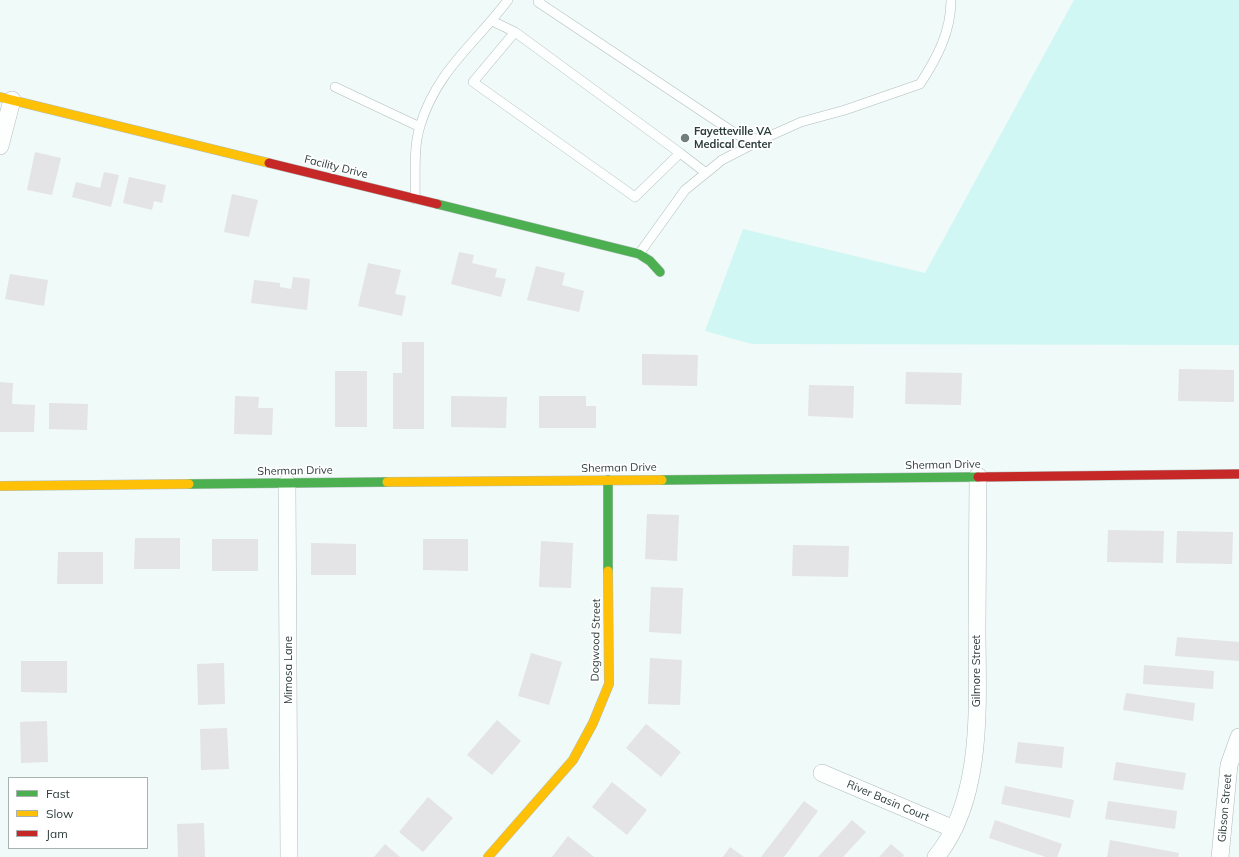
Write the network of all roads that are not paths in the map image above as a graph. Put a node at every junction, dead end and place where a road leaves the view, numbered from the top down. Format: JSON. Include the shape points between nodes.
{"nodes":[{"id":1,"x":508,"y":0,"type":"edge"},
{"id":2,"x":540,"y":0,"type":"edge"},
{"id":3,"x":951,"y":0,"type":"edge"},
{"id":4,"x":492,"y":21,"type":"junction"},
{"id":5,"x":515,"y":32,"type":"junction"},
{"id":6,"x":335,"y":87,"type":"dead end"},
{"id":7,"x":6,"y":98,"type":"edge"},
{"id":8,"x":420,"y":127,"type":"junction"},
{"id":9,"x":763,"y":139,"type":"junction"},
{"id":10,"x":0,"y":146,"type":"edge"},
{"id":11,"x":680,"y":153,"type":"junction"},
{"id":12,"x":706,"y":173,"type":"junction"},
{"id":13,"x":415,"y":199,"type":"junction"},
{"id":14,"x":638,"y":254,"type":"junction"},
{"id":15,"x":660,"y":272,"type":"dead end"},
{"id":16,"x":1239,"y":474,"type":"edge"},
{"id":17,"x":978,"y":476,"type":"junction"},
{"id":18,"x":608,"y":480,"type":"junction"},
{"id":19,"x":288,"y":483,"type":"junction"},
{"id":20,"x":0,"y":486,"type":"edge"},
{"id":21,"x":1239,"y":737,"type":"edge"},
{"id":22,"x":822,"y":773,"type":"dead end"},
{"id":23,"x":954,"y":829,"type":"junction"},
{"id":24,"x":289,"y":857,"type":"edge"},
{"id":25,"x":488,"y":857,"type":"edge"},
{"id":26,"x":936,"y":857,"type":"edge"},
{"id":27,"x":1220,"y":857,"type":"edge"}],
"edges":[{"from":1,"to":4,"type":"lane"},
{"from":2,"to":9,"type":"lane","via":[[538,2],[733,132],[743,138]]},
{"from":3,"to":9,"type":"lane","via":[[943,46],[920,84],[801,122]]},
{"from":4,"to":5,"type":"lane"},
{"from":4,"to":8,"type":"lane","via":[[451,67],[434,92]]},
{"from":5,"to":11,"type":"lane"},
{"from":5,"to":11,"type":"lane","via":[[473,82],[635,197]]},
{"from":6,"to":8,"type":"lane"},
{"from":7,"to":10,"type":"street"},
{"from":7,"to":13,"type":"street","name":"Facility Drive"},
{"from":8,"to":13,"type":"lane"},
{"from":9,"to":12,"type":"lane","via":[[722,160]]},
{"from":11,"to":12,"type":"lane"},
{"from":12,"to":14,"type":"lane","via":[[685,190]]},
{"from":13,"to":14,"type":"street","name":"Facility Drive"},
{"from":14,"to":15,"type":"street","name":"Facility Drive","via":[[650,261]]},
{"from":16,"to":17,"type":"street","name":"Sherman Drive"},
{"from":17,"to":18,"type":"street","name":"Sherman Drive"},
{"from":17,"to":23,"type":"street","name":"Gilmore Street","via":[[977,723],[971,778]]},
{"from":18,"to":19,"type":"street","name":"Sherman Drive"},
{"from":18,"to":25,"type":"street","name":"Dogwood Street","via":[[608,684],[593,723],[573,760]]},
{"from":19,"to":20,"type":"street","name":"Sherman Drive"},
{"from":19,"to":24,"type":"street","name":"Mimosa Lane"},
{"from":21,"to":27,"type":"street","name":"Gibson Street","via":[[1229,765]]},
{"from":22,"to":23,"type":"street","name":"River Basin Court"},
{"from":23,"to":26,"type":"street","name":"Gilmore Street"}]}
